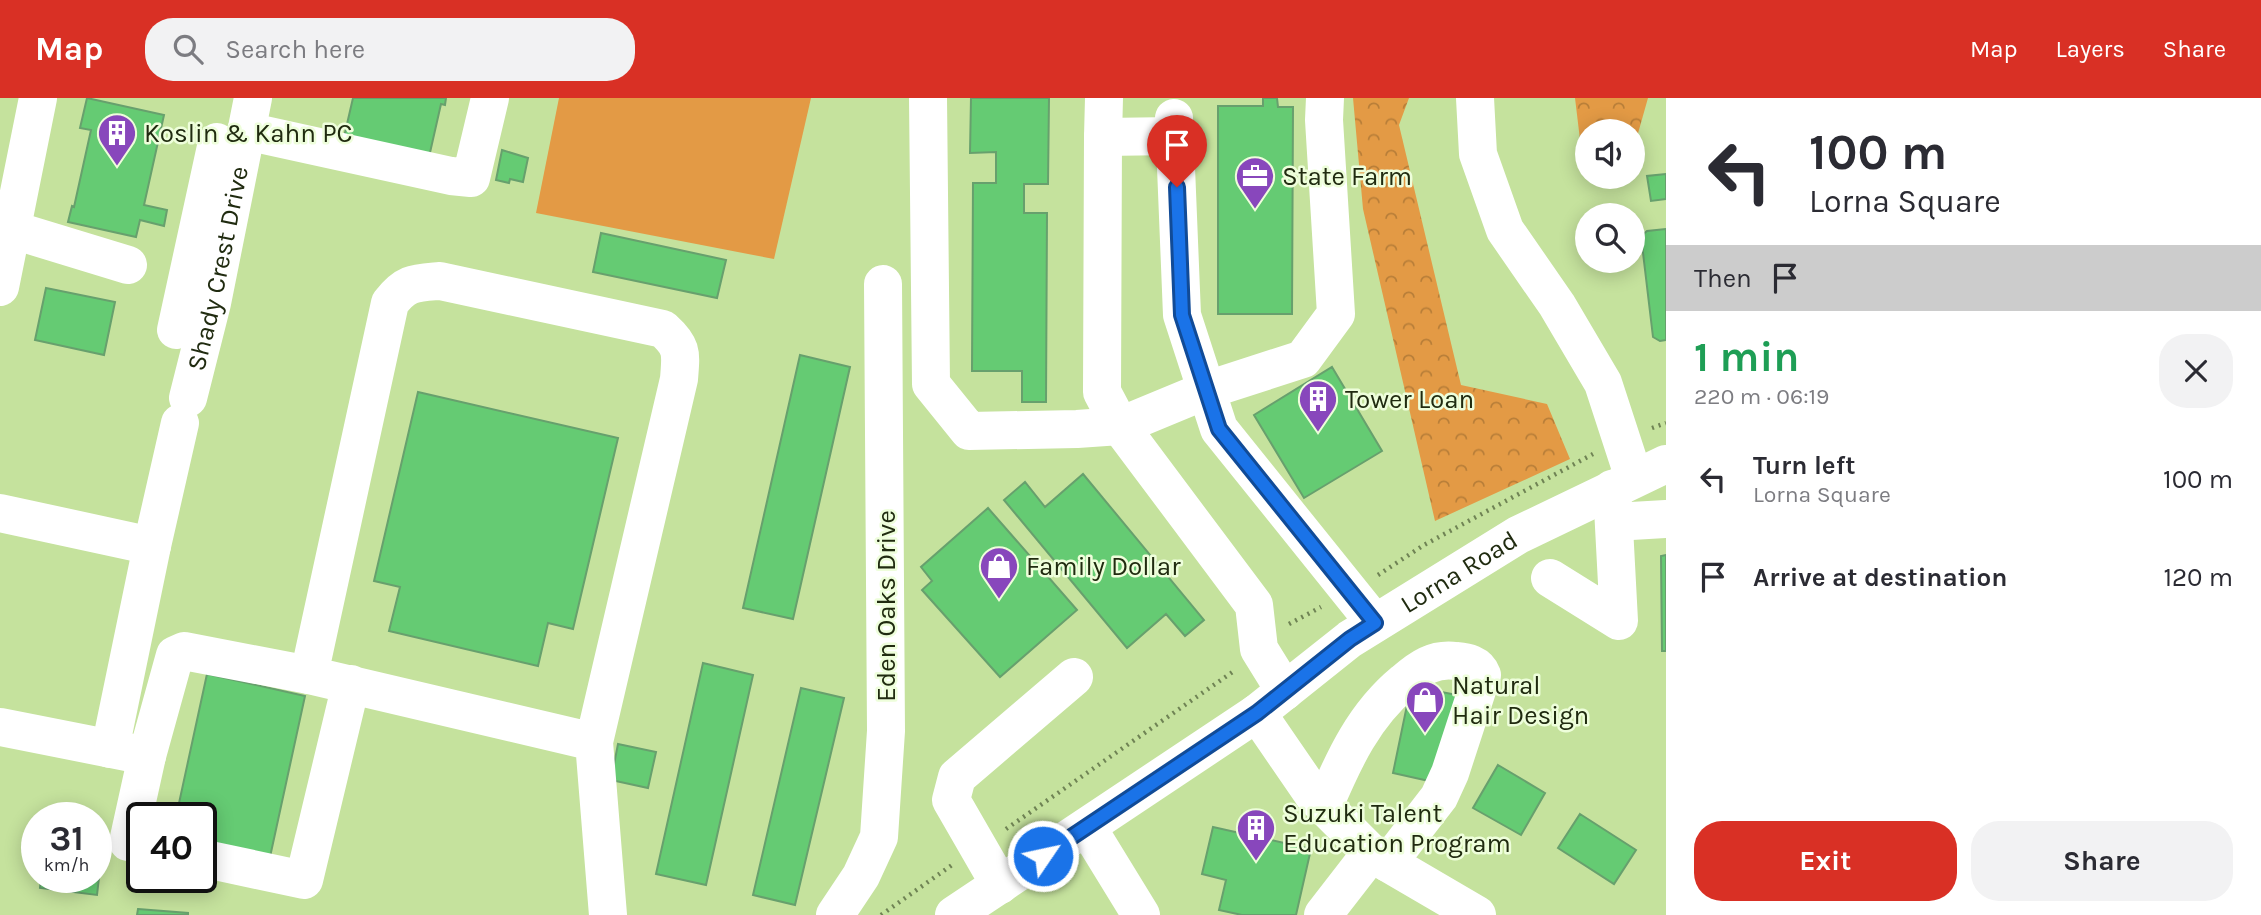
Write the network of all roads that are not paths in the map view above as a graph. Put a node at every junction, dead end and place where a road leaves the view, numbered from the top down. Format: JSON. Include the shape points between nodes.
{"nodes":[{"id":1,"x":38,"y":98,"type":"edge"},
{"id":2,"x":490,"y":98,"type":"edge"},
{"id":3,"x":928,"y":98,"type":"edge"},
{"id":4,"x":1104,"y":98,"type":"edge"},
{"id":5,"x":1325,"y":98,"type":"edge"},
{"id":6,"x":1475,"y":98,"type":"edge"},
{"id":7,"x":247,"y":124,"type":"edge"},
{"id":8,"x":1104,"y":137,"type":"junction"},
{"id":9,"x":6,"y":228,"type":"edge"},
{"id":10,"x":128,"y":265,"type":"dead end"},
{"id":11,"x":883,"y":284,"type":"dead end"},
{"id":12,"x":0,"y":286,"type":"edge"},
{"id":13,"x":176,"y":330,"type":"dead end"},
{"id":14,"x":1207,"y":390,"type":"junction"},
{"id":15,"x":1120,"y":426,"type":"junction"},
{"id":16,"x":1631,"y":488,"type":"edge"},
{"id":17,"x":0,"y":513,"type":"edge"},
{"id":18,"x":1666,"y":519,"type":"edge"},
{"id":19,"x":152,"y":546,"type":"junction"},
{"id":20,"x":1550,"y":578,"type":"dead end"},
{"id":21,"x":1375,"y":623,"type":"junction"},
{"id":22,"x":309,"y":675,"type":"junction"},
{"id":23,"x":1074,"y":677,"type":"dead end"},
{"id":24,"x":351,"y":684,"type":"junction"},
{"id":25,"x":1271,"y":702,"type":"junction"},
{"id":26,"x":0,"y":727,"type":"edge"},
{"id":27,"x":594,"y":742,"type":"junction"},
{"id":28,"x":110,"y":749,"type":"junction"},
{"id":29,"x":147,"y":756,"type":"junction"},
{"id":30,"x":137,"y":802,"type":"edge"},
{"id":31,"x":1324,"y":806,"type":"junction"},
{"id":32,"x":1087,"y":827,"type":"junction"},
{"id":33,"x":1379,"y":858,"type":"junction"},
{"id":34,"x":217,"y":861,"type":"edge"},
{"id":35,"x":1000,"y":885,"type":"junction"},
{"id":36,"x":608,"y":915,"type":"edge"},
{"id":37,"x":835,"y":915,"type":"edge"},
{"id":38,"x":954,"y":915,"type":"edge"},
{"id":39,"x":1141,"y":915,"type":"edge"},
{"id":40,"x":1323,"y":915,"type":"edge"},
{"id":41,"x":1477,"y":915,"type":"edge"}],
"edges":[{"from":1,"to":9,"type":"street"},
{"from":2,"to":7,"type":"street","via":[[471,178]]},
{"from":3,"to":15,"type":"street","via":[[931,384],[969,430]]},
{"from":4,"to":8,"type":"street"},
{"from":5,"to":14,"type":"street","via":[[1336,314],[1303,359]]},
{"from":6,"to":16,"type":"street","via":[[1478,154],[1505,230],[1603,383]]},
{"from":7,"to":13,"type":"street","via":[[218,138]]},
{"from":7,"to":19,"type":"street","name":"Shady Crest Drive","via":[[212,303]]},
{"from":8,"to":14,"type":"street","via":[[1175,127],[1182,315]]},
{"from":8,"to":15,"type":"street","via":[[1102,391]]},
{"from":9,"to":10,"type":"street"},
{"from":9,"to":12,"type":"street"},
{"from":11,"to":37,"type":"street","name":"Eden Oaks Drive","via":[[886,731],[879,837]]},
{"from":14,"to":15,"type":"street"},
{"from":14,"to":21,"type":"street","via":[[1219,429]]},
{"from":15,"to":25,"type":"street","via":[[1254,604]]},
{"from":16,"to":18,"type":"street"},
{"from":16,"to":20,"type":"street","via":[[1619,621]]},
{"from":16,"to":21,"type":"street","name":"Lorna Road","via":[[1518,535]]},
{"from":17,"to":19,"type":"street"},
{"from":19,"to":28,"type":"street","name":"Shady Crest Drive"},
{"from":21,"to":25,"type":"street","name":"Lorna Road"},
{"from":22,"to":24,"type":"street"},
{"from":22,"to":27,"type":"street","via":[[390,303],[401,289],[440,281],[663,329],[677,341],[679,379]]},
{"from":22,"to":29,"type":"street","via":[[184,651],[175,655]]},
{"from":23,"to":35,"type":"street","via":[[957,777],[951,800]]},
{"from":24,"to":27,"type":"street"},
{"from":24,"to":34,"type":"street","via":[[304,880]]},
{"from":25,"to":31,"type":"street","via":[[1314,796]]},
{"from":25,"to":32,"type":"street","name":"Lorna Road"},
{"from":26,"to":28,"type":"street"},
{"from":27,"to":36,"type":"street"},
{"from":28,"to":29,"type":"street"},
{"from":29,"to":30,"type":"street"},
{"from":31,"to":33,"type":"street"},
{"from":31,"to":33,"type":"street","via":[[1346,757],[1385,698],[1438,659],[1480,669],[1480,684],[1438,797]]},
{"from":32,"to":35,"type":"street","name":"Lorna Road"},
{"from":32,"to":39,"type":"street"},
{"from":33,"to":40,"type":"street"},
{"from":33,"to":41,"type":"street"},
{"from":35,"to":38,"type":"street","name":"Lorna Road"}]}
